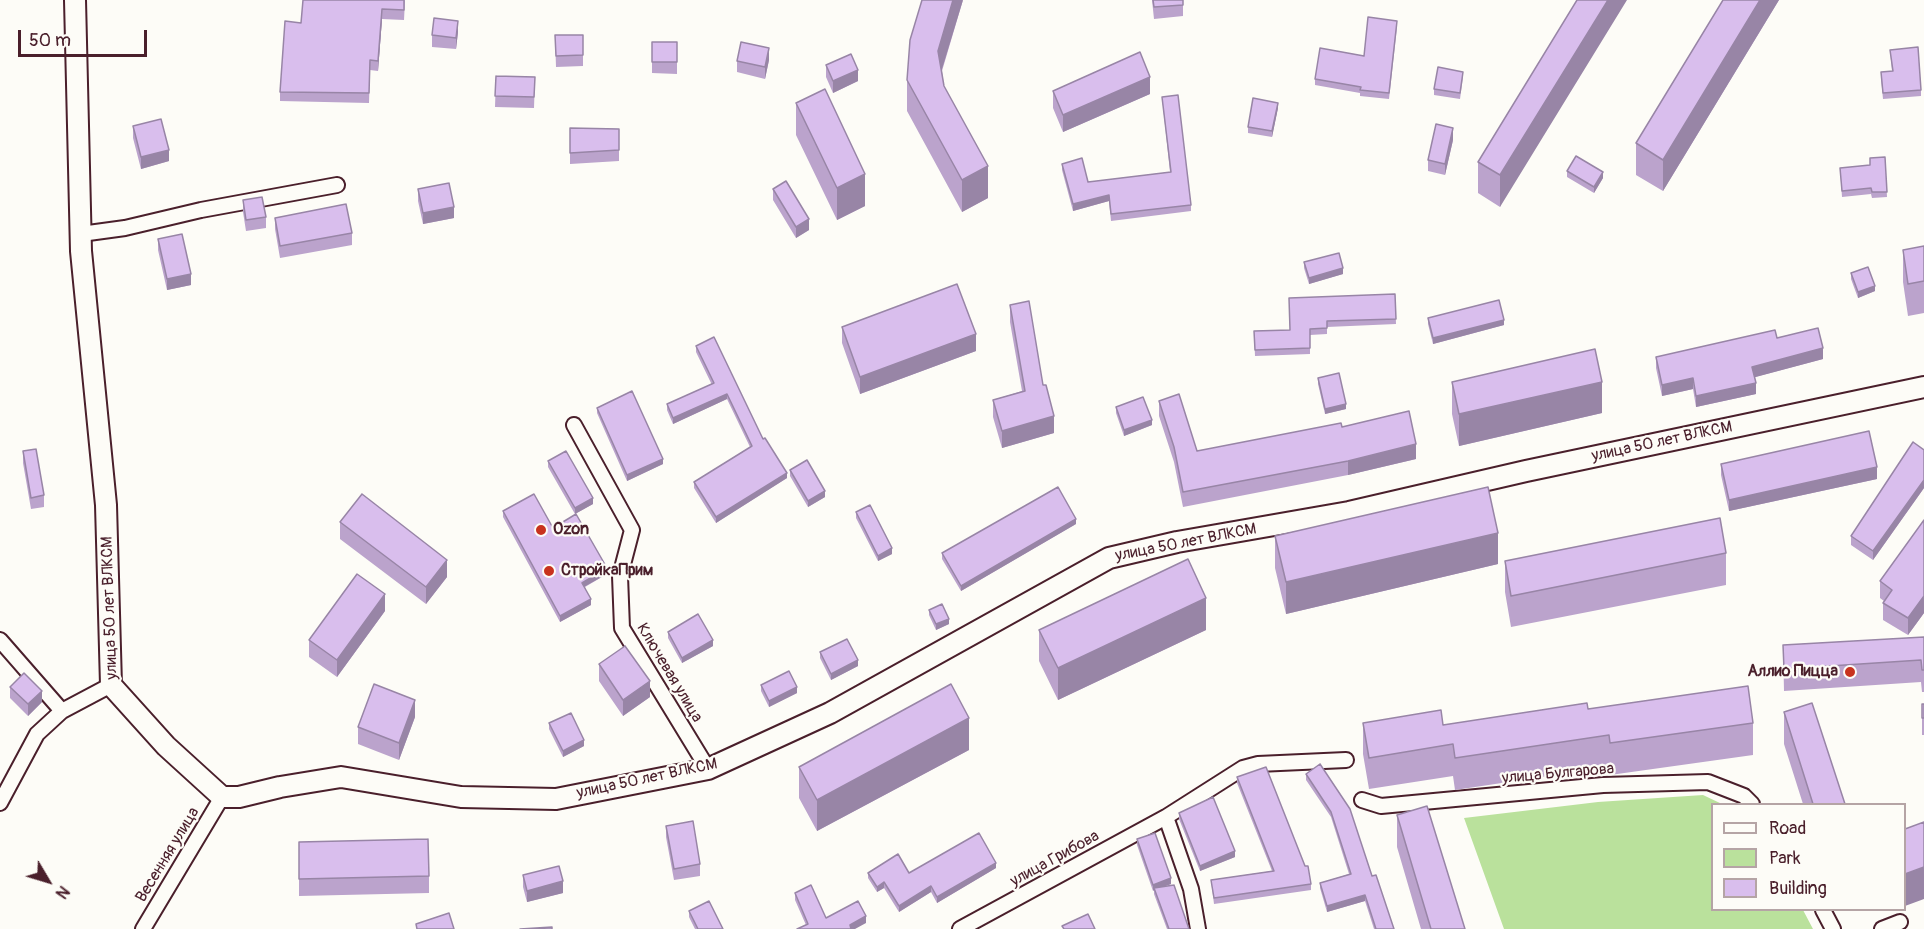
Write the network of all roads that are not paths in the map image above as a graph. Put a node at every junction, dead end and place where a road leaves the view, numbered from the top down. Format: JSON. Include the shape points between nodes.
{"nodes":[{"id":1,"x":75,"y":0,"type":"edge"},
{"id":2,"x":337,"y":185,"type":"dead end"},
{"id":3,"x":81,"y":234,"type":"junction"},
{"id":4,"x":1924,"y":387,"type":"edge"},
{"id":5,"x":574,"y":425,"type":"dead end"},
{"id":6,"x":0,"y":640,"type":"edge"},
{"id":7,"x":111,"y":685,"type":"junction"},
{"id":8,"x":62,"y":711,"type":"junction"},
{"id":9,"x":1346,"y":760,"type":"dead end"},
{"id":10,"x":708,"y":769,"type":"junction"},
{"id":11,"x":222,"y":797,"type":"junction"},
{"id":12,"x":1362,"y":800,"type":"dead end"},
{"id":13,"x":0,"y":803,"type":"edge"},
{"id":14,"x":1751,"y":803,"type":"edge"},
{"id":15,"x":1166,"y":817,"type":"junction"},
{"id":16,"x":1824,"y":911,"type":"edge"},
{"id":17,"x":1900,"y":922,"type":"dead end"},
{"id":18,"x":143,"y":929,"type":"edge"},
{"id":19,"x":960,"y":929,"type":"edge"},
{"id":20,"x":1198,"y":929,"type":"edge"},
{"id":21,"x":1833,"y":929,"type":"edge"},
{"id":22,"x":1882,"y":929,"type":"edge"}],
"edges":[{"from":1,"to":3,"type":"street","name":"улица 50 лет ВЛКСМ"},
{"from":2,"to":3,"type":"street"},
{"from":3,"to":7,"type":"street","name":"улица 50 лет ВЛКСМ","via":[[106,505]]},
{"from":4,"to":10,"type":"street","name":"улица 50 лет ВЛКСМ","via":[[1349,512],[1109,558],[830,713]]},
{"from":5,"to":10,"type":"street","name":"Ключевая улица","via":[[632,530],[620,576],[622,628]]},
{"from":6,"to":8,"type":"street"},
{"from":7,"to":8,"type":"street"},
{"from":7,"to":11,"type":"street","name":"улица 50 лет ВЛКСМ","via":[[166,746]]},
{"from":8,"to":13,"type":"street","via":[[38,734]]},
{"from":9,"to":15,"type":"street","name":"улица Грибова","via":[[1243,768]]},
{"from":10,"to":11,"type":"street","name":"улица 50 лет ВЛКСМ","via":[[556,798],[461,797],[341,777]]},
{"from":11,"to":18,"type":"street","name":"Весенняя улица"},
{"from":12,"to":14,"type":"street","name":"улица Булгарова","via":[[1381,806],[1603,785],[1708,782],[1744,796]]},
{"from":15,"to":19,"type":"street","name":"улица Грибова"},
{"from":15,"to":20,"type":"street","via":[[1191,889]]},
{"from":16,"to":21,"type":"street"},
{"from":17,"to":22,"type":"street"}]}
